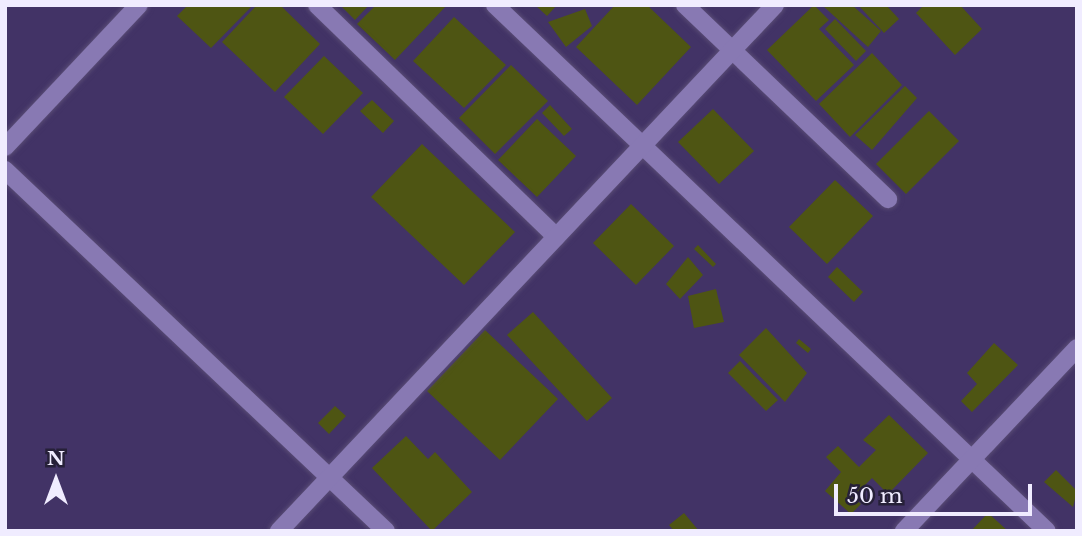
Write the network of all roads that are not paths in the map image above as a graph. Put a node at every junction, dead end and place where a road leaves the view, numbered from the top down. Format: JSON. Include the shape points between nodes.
{"nodes":[{"id":1,"x":139,"y":5,"type":"edge"},
{"id":2,"x":317,"y":5,"type":"edge"},
{"id":3,"x":495,"y":5,"type":"edge"},
{"id":4,"x":685,"y":5,"type":"edge"},
{"id":5,"x":775,"y":5,"type":"edge"},
{"id":6,"x":732,"y":50,"type":"junction"},
{"id":7,"x":643,"y":145,"type":"junction"},
{"id":8,"x":5,"y":147,"type":"edge"},
{"id":9,"x":5,"y":170,"type":"edge"},
{"id":10,"x":888,"y":199,"type":"dead end"},
{"id":11,"x":556,"y":237,"type":"junction"},
{"id":12,"x":1077,"y":348,"type":"edge"},
{"id":13,"x":972,"y":459,"type":"junction"},
{"id":14,"x":330,"y":477,"type":"junction"},
{"id":15,"x":279,"y":531,"type":"edge"},
{"id":16,"x":386,"y":531,"type":"edge"},
{"id":17,"x":904,"y":531,"type":"edge"},
{"id":18,"x":1047,"y":531,"type":"edge"}],
"edges":[{"from":1,"to":8,"type":"street"},
{"from":2,"to":11,"type":"street"},
{"from":3,"to":7,"type":"street"},
{"from":4,"to":6,"type":"street"},
{"from":5,"to":6,"type":"street"},
{"from":6,"to":7,"type":"street"},
{"from":6,"to":10,"type":"street"},
{"from":7,"to":11,"type":"street"},
{"from":7,"to":13,"type":"street"},
{"from":9,"to":14,"type":"street"},
{"from":11,"to":14,"type":"street"},
{"from":12,"to":13,"type":"street"},
{"from":13,"to":17,"type":"street"},
{"from":13,"to":18,"type":"street"},
{"from":14,"to":15,"type":"street"},
{"from":14,"to":16,"type":"street"}]}
